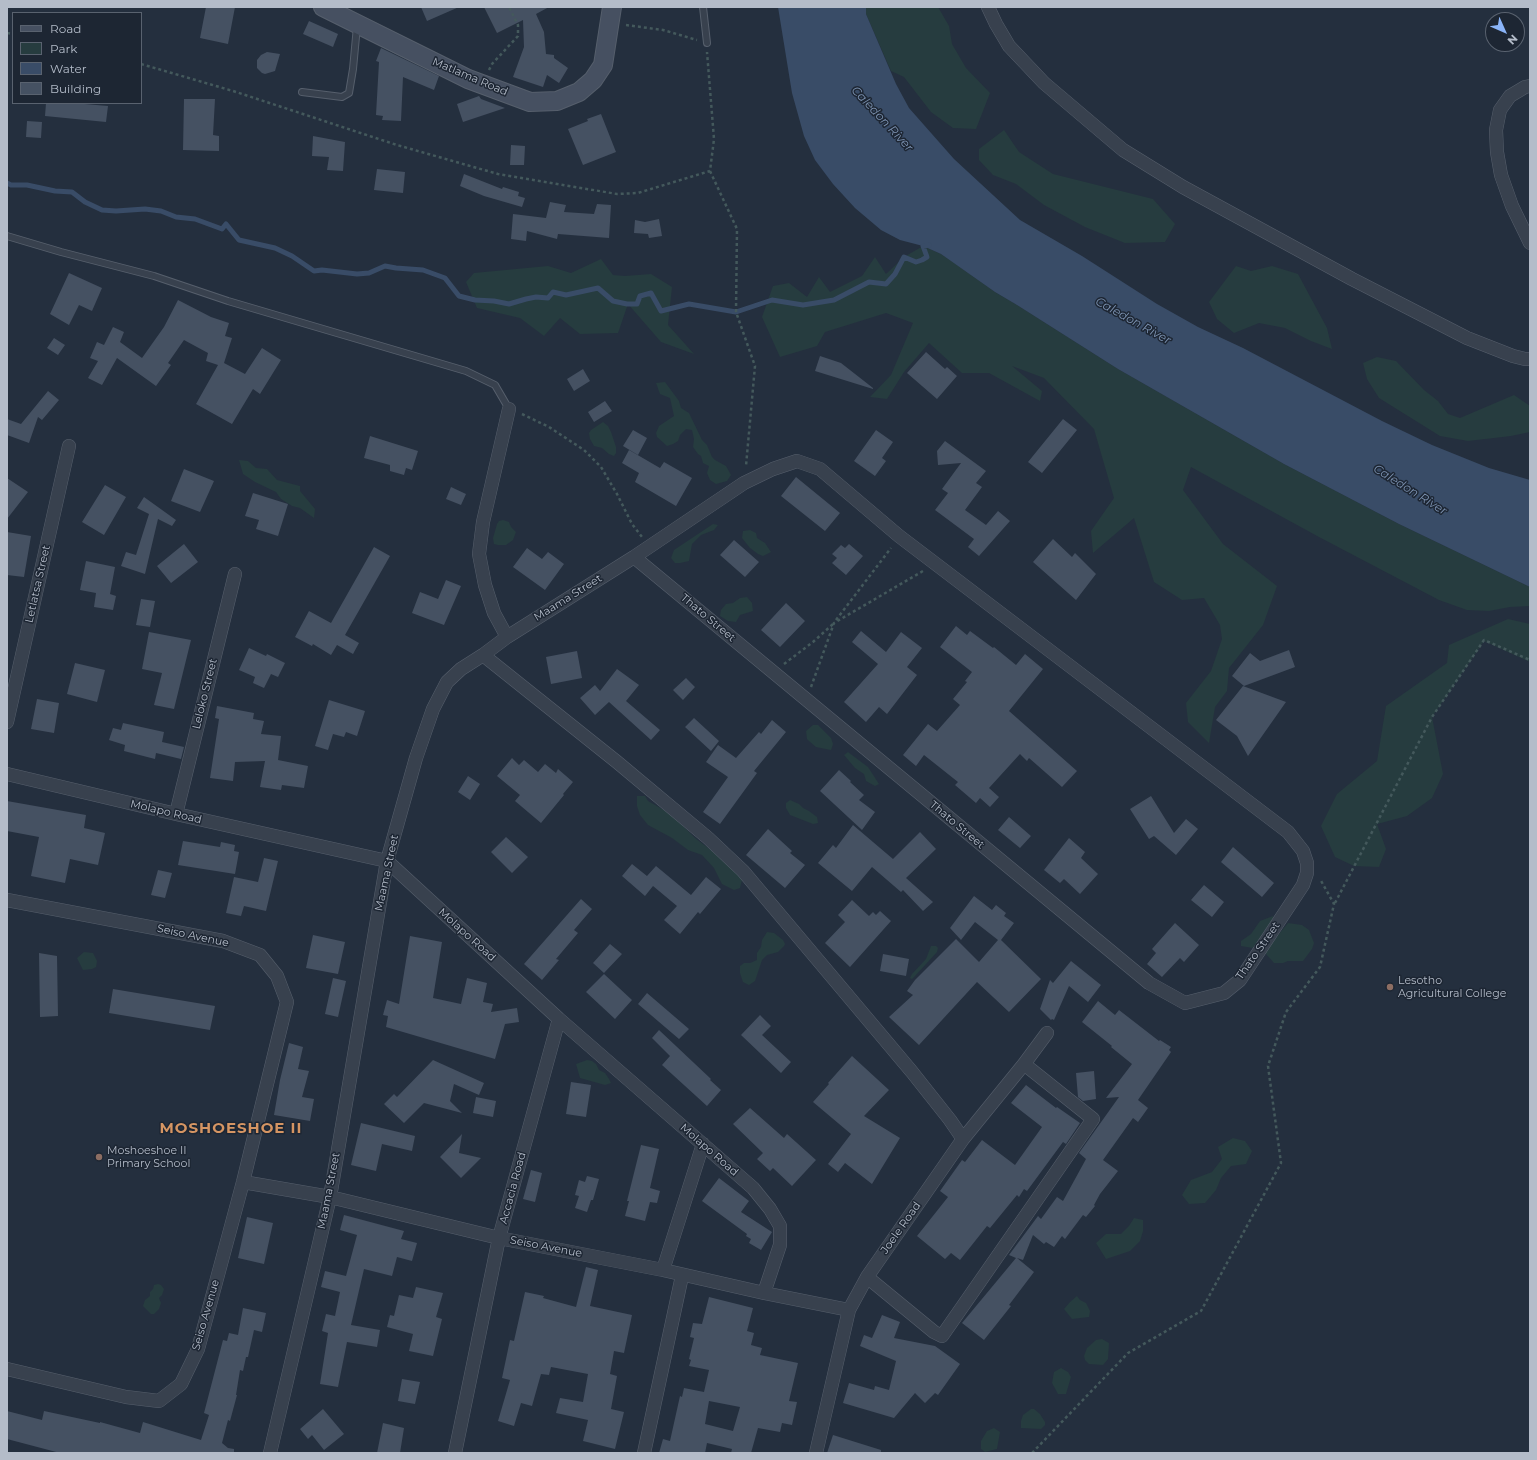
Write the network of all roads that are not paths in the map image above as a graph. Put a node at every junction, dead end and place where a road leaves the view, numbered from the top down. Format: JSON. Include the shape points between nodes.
{"nodes":[{"id":1,"x":323,"y":7,"type":"edge"},
{"id":2,"x":703,"y":7,"type":"edge"},
{"id":3,"x":988,"y":7,"type":"edge"},
{"id":4,"x":611,"y":15,"type":"edge"},
{"id":5,"x":357,"y":24,"type":"junction"},
{"id":6,"x":707,"y":44,"type":"road end"},
{"id":7,"x":1530,"y":86,"type":"edge"},
{"id":8,"x":302,"y":92,"type":"dead end"},
{"id":9,"x":7,"y":236,"type":"edge"},
{"id":10,"x":1530,"y":243,"type":"edge"},
{"id":11,"x":1530,"y":359,"type":"edge"},
{"id":12,"x":509,"y":409,"type":"joint"},
{"id":13,"x":69,"y":446,"type":"dead end"},
{"id":14,"x":797,"y":461,"type":"joint"},
{"id":15,"x":634,"y":557,"type":"junction"},
{"id":16,"x":235,"y":574,"type":"dead end"},
{"id":17,"x":507,"y":637,"type":"junction"},
{"id":18,"x":482,"y":655,"type":"junction"},
{"id":19,"x":7,"y":722,"type":"edge"},
{"id":20,"x":7,"y":774,"type":"edge"},
{"id":21,"x":176,"y":814,"type":"junction"},
{"id":22,"x":387,"y":861,"type":"junction"},
{"id":23,"x":7,"y":900,"type":"edge"},
{"id":24,"x":559,"y":1019,"type":"junction"},
{"id":25,"x":1047,"y":1033,"type":"dead end"},
{"id":26,"x":1024,"y":1064,"type":"junction"},
{"id":27,"x":963,"y":1140,"type":"junction"},
{"id":28,"x":703,"y":1144,"type":"junction"},
{"id":29,"x":243,"y":1182,"type":"junction"},
{"id":30,"x":330,"y":1197,"type":"junction"},
{"id":31,"x":499,"y":1238,"type":"junction"},
{"id":32,"x":663,"y":1270,"type":"junction"},
{"id":33,"x":682,"y":1276,"type":"junction"},
{"id":34,"x":867,"y":1277,"type":"junction"},
{"id":35,"x":764,"y":1293,"type":"junction"},
{"id":36,"x":849,"y":1310,"type":"junction"},
{"id":37,"x":7,"y":1369,"type":"edge"},
{"id":38,"x":270,"y":1453,"type":"edge"},
{"id":39,"x":455,"y":1453,"type":"edge"},
{"id":40,"x":644,"y":1453,"type":"edge"},
{"id":41,"x":816,"y":1453,"type":"edge"}],
"edges":[{"from":1,"to":5,"type":"street","name":"Matlama Road"},
{"from":2,"to":6,"type":"lane"},
{"from":3,"to":11,"type":"street","via":[[1009,46],[1039,78],[1123,150],[1183,187],[1352,279],[1467,338],[1513,356]]},
{"from":4,"to":5,"type":"street","name":"Matlama Road","via":[[603,65],[593,80],[579,92],[557,101],[530,102],[482,85]]},
{"from":5,"to":8,"type":"lane","via":[[349,93],[342,96]]},
{"from":7,"to":10,"type":"street","via":[[1510,96],[1500,110],[1496,130],[1501,175],[1512,206]]},
{"from":9,"to":12,"type":"lane","via":[[154,276],[228,302],[466,372],[495,385]]},
{"from":12,"to":17,"type":"street","via":[[483,522],[479,554],[494,612]]},
{"from":13,"to":19,"type":"street","name":"Letlatsa Street"},
{"from":14,"to":15,"type":"street","name":"Maama Street","via":[[744,483]]},
{"from":14,"to":15,"type":"street","name":"Thato Street","via":[[820,470],[899,536],[1288,832],[1303,851],[1307,873],[1303,885],[1240,980],[1224,992],[1184,1003],[1149,983]]},
{"from":15,"to":17,"type":"street","name":"Maama Street"},
{"from":16,"to":21,"type":"street","name":"Leloko Street"},
{"from":17,"to":18,"type":"street","name":"Maama Street"},
{"from":18,"to":22,"type":"street","name":"Maama Street","via":[[461,668],[448,682],[433,709],[416,758]]},
{"from":18,"to":27,"type":"street","via":[[617,762],[708,838],[743,871],[912,1072]]},
{"from":20,"to":21,"type":"street","name":"Molapo Road"},
{"from":21,"to":22,"type":"street","name":"Molapo Road"},
{"from":22,"to":24,"type":"street","name":"Molapo Road"},
{"from":22,"to":30,"type":"street","name":"Maama Street"},
{"from":23,"to":29,"type":"street","name":"Seiso Avenue","via":[[223,941],[260,955],[277,976],[287,1002]]},
{"from":24,"to":28,"type":"street","name":"Molapo Road"},
{"from":24,"to":31,"type":"street","name":"Accacia Road"},
{"from":25,"to":26,"type":"street","name":"Joele Road"},
{"from":26,"to":27,"type":"street","name":"Joele Road"},
{"from":26,"to":34,"type":"street","via":[[1093,1119],[942,1336]]},
{"from":27,"to":34,"type":"street","name":"Joele Road"},
{"from":28,"to":32,"type":"street"},
{"from":28,"to":35,"type":"street","name":"Molapo Road","via":[[753,1188],[780,1226],[780,1245]]},
{"from":29,"to":30,"type":"street","name":"Seiso Avenue"},
{"from":29,"to":37,"type":"street","name":"Seiso Avenue","via":[[198,1349],[181,1384],[159,1401],[126,1397]]},
{"from":30,"to":31,"type":"street","name":"Seiso Avenue"},
{"from":30,"to":38,"type":"street","name":"Maama Street"},
{"from":31,"to":32,"type":"street","name":"Seiso Avenue"},
{"from":31,"to":39,"type":"street","name":"Accacia Road"},
{"from":32,"to":33,"type":"street","name":"Seiso Avenue"},
{"from":33,"to":35,"type":"street","name":"Seiso Avenue"},
{"from":33,"to":40,"type":"street"},
{"from":34,"to":36,"type":"street","name":"Joele Road"},
{"from":35,"to":36,"type":"street","name":"Seiso Avenue"},
{"from":36,"to":41,"type":"street","name":"Joele Road"}]}
